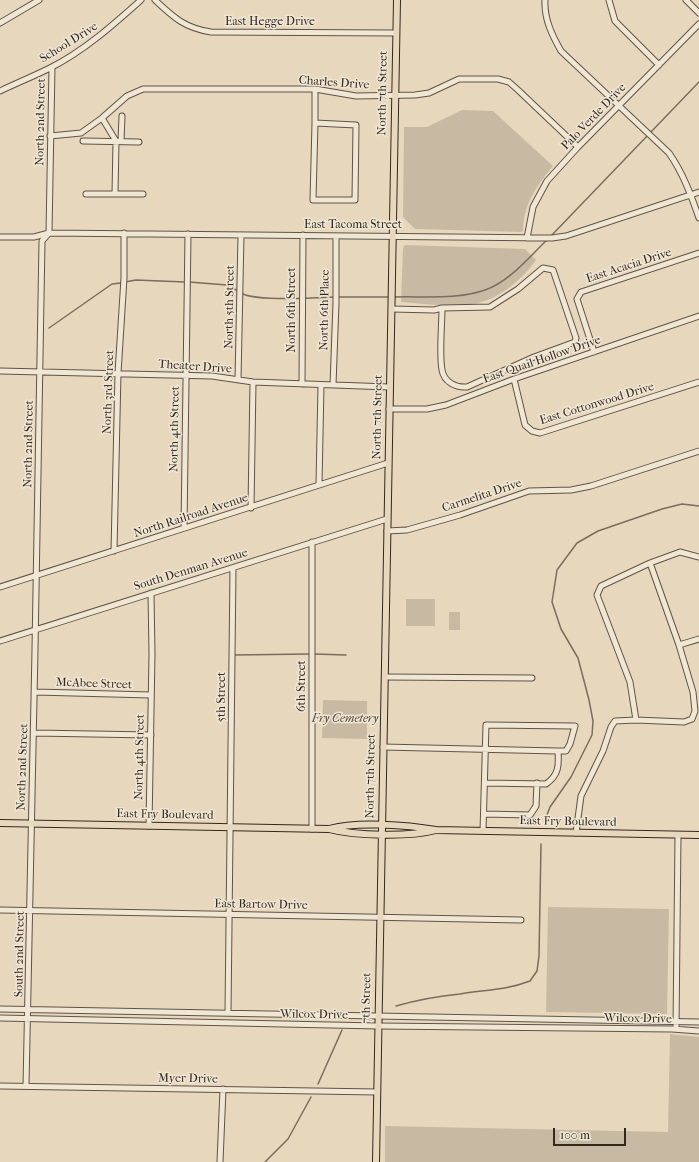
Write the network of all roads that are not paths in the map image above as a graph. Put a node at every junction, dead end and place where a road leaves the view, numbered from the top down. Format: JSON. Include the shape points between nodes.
{"nodes":[{"id":1,"x":39,"y":0,"type":"edge"},
{"id":2,"x":141,"y":0,"type":"edge"},
{"id":3,"x":155,"y":0,"type":"edge"},
{"id":4,"x":396,"y":0,"type":"edge"},
{"id":5,"x":545,"y":0,"type":"edge"},
{"id":6,"x":609,"y":0,"type":"edge"},
{"id":7,"x":686,"y":0,"type":"edge"},
{"id":8,"x":699,"y":13,"type":"edge"},
{"id":9,"x":0,"y":23,"type":"edge"},
{"id":10,"x":699,"y":24,"type":"edge"},
{"id":11,"x":396,"y":32,"type":"junction"},
{"id":12,"x":659,"y":65,"type":"junction"},
{"id":13,"x":52,"y":67,"type":"junction"},
{"id":14,"x":315,"y":89,"type":"junction"},
{"id":15,"x":0,"y":91,"type":"edge"},
{"id":16,"x":394,"y":96,"type":"junction"},
{"id":17,"x":619,"y":106,"type":"junction"},
{"id":18,"x":122,"y":116,"type":"dead end"},
{"id":19,"x":102,"y":118,"type":"junction"},
{"id":20,"x":315,"y":123,"type":"junction"},
{"id":21,"x":50,"y":136,"type":"junction"},
{"id":22,"x":84,"y":141,"type":"dead end"},
{"id":23,"x":118,"y":141,"type":"junction"},
{"id":24,"x":139,"y":142,"type":"dead end"},
{"id":25,"x":578,"y":147,"type":"junction"},
{"id":26,"x":699,"y":192,"type":"edge"},
{"id":27,"x":86,"y":194,"type":"dead end"},
{"id":28,"x":115,"y":194,"type":"junction"},
{"id":29,"x":143,"y":194,"type":"dead end"},
{"id":30,"x":691,"y":194,"type":"junction"},
{"id":31,"x":699,"y":218,"type":"edge"},
{"id":32,"x":49,"y":233,"type":"junction"},
{"id":33,"x":124,"y":233,"type":"junction"},
{"id":34,"x":188,"y":234,"type":"junction"},
{"id":35,"x":303,"y":235,"type":"junction"},
{"id":36,"x":393,"y":235,"type":"junction"},
{"id":37,"x":241,"y":236,"type":"junction"},
{"id":38,"x":336,"y":236,"type":"junction"},
{"id":39,"x":0,"y":237,"type":"edge"},
{"id":40,"x":527,"y":238,"type":"junction"},
{"id":41,"x":699,"y":253,"type":"edge"},
{"id":42,"x":442,"y":308,"type":"junction"},
{"id":43,"x":392,"y":309,"type":"junction"},
{"id":44,"x":699,"y":316,"type":"edge"},
{"id":45,"x":594,"y":352,"type":"junction"},
{"id":46,"x":0,"y":371,"type":"edge"},
{"id":47,"x":40,"y":371,"type":"junction"},
{"id":48,"x":118,"y":373,"type":"junction"},
{"id":49,"x":185,"y":376,"type":"junction"},
{"id":50,"x":514,"y":379,"type":"junction"},
{"id":51,"x":238,"y":380,"type":"junction"},
{"id":52,"x":253,"y":382,"type":"junction"},
{"id":53,"x":699,"y":382,"type":"edge"},
{"id":54,"x":476,"y":383,"type":"junction"},
{"id":55,"x":302,"y":384,"type":"junction"},
{"id":56,"x":321,"y":385,"type":"junction"},
{"id":57,"x":332,"y":385,"type":"junction"},
{"id":58,"x":389,"y":387,"type":"junction"},
{"id":59,"x":479,"y":393,"type":"junction"},
{"id":60,"x":389,"y":409,"type":"junction"},
{"id":61,"x":699,"y":450,"type":"edge"},
{"id":62,"x":388,"y":463,"type":"junction"},
{"id":63,"x":319,"y":484,"type":"junction"},
{"id":64,"x":250,"y":508,"type":"junction"},
{"id":65,"x":387,"y":519,"type":"junction"},
{"id":66,"x":184,"y":528,"type":"junction"},
{"id":67,"x":387,"y":531,"type":"junction"},
{"id":68,"x":312,"y":542,"type":"junction"},
{"id":69,"x":114,"y":551,"type":"junction"},
{"id":70,"x":699,"y":557,"type":"edge"},
{"id":71,"x":650,"y":563,"type":"junction"},
{"id":72,"x":233,"y":568,"type":"junction"},
{"id":73,"x":37,"y":576,"type":"junction"},
{"id":74,"x":0,"y":587,"type":"edge"},
{"id":75,"x":151,"y":593,"type":"junction"},
{"id":76,"x":35,"y":630,"type":"junction"},
{"id":77,"x":699,"y":639,"type":"edge"},
{"id":78,"x":0,"y":641,"type":"edge"},
{"id":79,"x":679,"y":645,"type":"junction"},
{"id":80,"x":384,"y":677,"type":"junction"},
{"id":81,"x":532,"y":678,"type":"dead end"},
{"id":82,"x":35,"y":692,"type":"junction"},
{"id":83,"x":152,"y":695,"type":"junction"},
{"id":84,"x":636,"y":720,"type":"junction"},
{"id":85,"x":35,"y":733,"type":"junction"},
{"id":86,"x":151,"y":736,"type":"junction"},
{"id":87,"x":383,"y":747,"type":"junction"},
{"id":88,"x":486,"y":749,"type":"junction"},
{"id":89,"x":558,"y":751,"type":"junction"},
{"id":90,"x":485,"y":783,"type":"junction"},
{"id":91,"x":537,"y":784,"type":"junction"},
{"id":92,"x":484,"y":814,"type":"junction"},
{"id":93,"x":0,"y":823,"type":"edge"},
{"id":94,"x":32,"y":823,"type":"junction"},
{"id":95,"x":149,"y":826,"type":"junction"},
{"id":96,"x":381,"y":826,"type":"junction"},
{"id":97,"x":230,"y":827,"type":"junction"},
{"id":98,"x":312,"y":829,"type":"junction"},
{"id":99,"x":329,"y":829,"type":"junction"},
{"id":100,"x":436,"y":830,"type":"junction"},
{"id":101,"x":483,"y":831,"type":"junction"},
{"id":102,"x":576,"y":833,"type":"junction"},
{"id":103,"x":381,"y":834,"type":"junction"},
{"id":104,"x":678,"y":835,"type":"junction"},
{"id":105,"x":699,"y":835,"type":"edge"},
{"id":106,"x":0,"y":910,"type":"edge"},
{"id":107,"x":31,"y":910,"type":"junction"},
{"id":108,"x":228,"y":914,"type":"junction"},
{"id":109,"x":379,"y":917,"type":"junction"},
{"id":110,"x":521,"y":920,"type":"dead end"},
{"id":111,"x":0,"y":1009,"type":"edge"},
{"id":112,"x":28,"y":1010,"type":"junction"},
{"id":113,"x":228,"y":1013,"type":"junction"},
{"id":114,"x":378,"y":1016,"type":"junction"},
{"id":115,"x":0,"y":1018,"type":"edge"},
{"id":116,"x":28,"y":1019,"type":"junction"},
{"id":117,"x":676,"y":1021,"type":"junction"},
{"id":118,"x":699,"y":1022,"type":"edge"},
{"id":119,"x":378,"y":1026,"type":"junction"},
{"id":120,"x":676,"y":1029,"type":"junction"},
{"id":121,"x":699,"y":1031,"type":"edge"},
{"id":122,"x":0,"y":1086,"type":"edge"},
{"id":123,"x":26,"y":1086,"type":"junction"},
{"id":124,"x":223,"y":1089,"type":"junction"},
{"id":125,"x":377,"y":1092,"type":"junction"},
{"id":126,"x":220,"y":1162,"type":"edge"},
{"id":127,"x":376,"y":1162,"type":"edge"}],
"edges":[{"from":1,"to":9,"type":"street"},
{"from":2,"to":13,"type":"street","name":"School Drive","via":[[105,32]]},
{"from":3,"to":11,"type":"street","name":"East Hegge Drive","via":[[175,20],[196,30],[211,32]]},
{"from":4,"to":11,"type":"main road","name":"North 7th Street"},
{"from":5,"to":17,"type":"street","via":[[544,10],[550,30],[561,51]]},
{"from":6,"to":12,"type":"street","via":[[615,21]]},
{"from":7,"to":8,"type":"street"},
{"from":10,"to":12,"type":"street","name":"Palo Verde Drive"},
{"from":11,"to":16,"type":"main road","name":"North 7th Street"},
{"from":12,"to":17,"type":"street","name":"Palo Verde Drive"},
{"from":13,"to":15,"type":"street","name":"School Drive"},
{"from":13,"to":21,"type":"street","name":"North 2nd Street"},
{"from":14,"to":16,"type":"street","name":"Charles Drive","via":[[356,96]]},
{"from":14,"to":19,"type":"street","name":"Charles Drive","via":[[143,88],[127,96]]},
{"from":14,"to":20,"type":"street"},
{"from":16,"to":25,"type":"street","name":"Charles Drive","via":[[429,92],[459,79],[498,79],[509,82]]},
{"from":16,"to":36,"type":"main road","name":"North 7th Street"},
{"from":17,"to":25,"type":"street","name":"Palo Verde Drive"},
{"from":17,"to":30,"type":"street","via":[[669,153]]},
{"from":18,"to":23,"type":"street"},
{"from":19,"to":21,"type":"street","name":"Charles Drive","via":[[81,133]]},
{"from":19,"to":23,"type":"street"},
{"from":20,"to":20,"type":"street","via":[[313,200],[355,200],[356,125]]},
{"from":21,"to":32,"type":"street","name":"North 2nd Street"},
{"from":22,"to":23,"type":"street"},
{"from":23,"to":24,"type":"street"},
{"from":23,"to":28,"type":"street"},
{"from":25,"to":40,"type":"street","name":"Palo Verde Drive","via":[[547,181],[540,193],[533,207]]},
{"from":26,"to":30,"type":"street","name":"East Tacoma Street"},
{"from":27,"to":28,"type":"street"},
{"from":28,"to":29,"type":"street"},
{"from":30,"to":31,"type":"street"},
{"from":30,"to":40,"type":"street","name":"East Tacoma Street","via":[[566,236]]},
{"from":32,"to":33,"type":"street","name":"East Tacoma Street"},
{"from":32,"to":39,"type":"street","name":"East Tacoma Street","via":[[34,237]]},
{"from":32,"to":47,"type":"street","name":"North 2nd Street","via":[[42,241]]},
{"from":33,"to":34,"type":"street","name":"East Tacoma Street"},
{"from":33,"to":48,"type":"street","name":"North 3rd Street"},
{"from":34,"to":37,"type":"street","name":"East Tacoma Street"},
{"from":34,"to":49,"type":"street","name":"North 4th Street"},
{"from":35,"to":37,"type":"street","name":"East Tacoma Street"},
{"from":35,"to":38,"type":"street","name":"East Tacoma Street"},
{"from":35,"to":55,"type":"street","name":"North 6th Street"},
{"from":36,"to":38,"type":"street","name":"East Tacoma Street"},
{"from":36,"to":40,"type":"street","name":"East Tacoma Street"},
{"from":36,"to":43,"type":"main road","name":"North 7th Street"},
{"from":37,"to":51,"type":"street","name":"North 5th Street"},
{"from":38,"to":57,"type":"street","name":"North 6th Place"},
{"from":41,"to":45,"type":"street","name":"East Acacia Drive","via":[[581,292],[577,299]]},
{"from":42,"to":43,"type":"street"},
{"from":42,"to":54,"type":"street","via":[[442,371],[455,386],[467,387]]},
{"from":42,"to":54,"type":"street","via":[[490,307],[518,289],[543,268],[553,270],[576,338],[575,342]]},
{"from":43,"to":58,"type":"main road","name":"North 7th Street"},
{"from":44,"to":45,"type":"street","name":"East Quail Hollow Drive"},
{"from":45,"to":50,"type":"street","name":"East Quail Hollow Drive"},
{"from":46,"to":47,"type":"street","name":"Theater Drive"},
{"from":47,"to":48,"type":"street","name":"Theater Drive"},
{"from":47,"to":73,"type":"street","name":"North 2nd Street"},
{"from":48,"to":49,"type":"street","name":"Theater Drive"},
{"from":48,"to":69,"type":"street","name":"North 3rd Street"},
{"from":49,"to":51,"type":"street","name":"Theater Drive"},
{"from":49,"to":66,"type":"street","name":"North 4th Street"},
{"from":50,"to":53,"type":"street","name":"East Cottonwood Drive","via":[[525,425],[540,433]]},
{"from":50,"to":59,"type":"street","name":"East Quail Hollow Drive"},
{"from":51,"to":52,"type":"street","name":"Theater Drive"},
{"from":52,"to":55,"type":"street","name":"Theater Drive"},
{"from":52,"to":64,"type":"street"},
{"from":54,"to":59,"type":"street"},
{"from":55,"to":56,"type":"street","name":"Theater Drive"},
{"from":56,"to":57,"type":"street","name":"Theater Drive"},
{"from":56,"to":63,"type":"street"},
{"from":57,"to":58,"type":"street","name":"Theater Drive"},
{"from":58,"to":60,"type":"main road","name":"North 7th Street"},
{"from":59,"to":60,"type":"street","name":"East Quail Hollow Drive","via":[[427,409]]},
{"from":60,"to":62,"type":"main road","name":"North 7th Street"},
{"from":61,"to":67,"type":"street","name":"Carmelita Drive","via":[[591,486],[571,490],[529,490],[460,515],[407,530]]},
{"from":62,"to":63,"type":"street","name":"North Railroad Avenue"},
{"from":62,"to":65,"type":"main road","name":"North 7th Street"},
{"from":63,"to":64,"type":"street","name":"North Railroad Avenue"},
{"from":64,"to":66,"type":"street","name":"North Railroad Avenue"},
{"from":65,"to":67,"type":"main road","name":"North 7th Street"},
{"from":65,"to":68,"type":"street","name":"South Denman Avenue"},
{"from":66,"to":69,"type":"street","name":"North Railroad Avenue"},
{"from":67,"to":80,"type":"main road","name":"North 7th Street"},
{"from":68,"to":72,"type":"street","name":"South Denman Avenue"},
{"from":68,"to":98,"type":"street","name":"6th Street"},
{"from":69,"to":73,"type":"street","name":"North Railroad Avenue"},
{"from":70,"to":71,"type":"street","via":[[680,552]]},
{"from":71,"to":79,"type":"street"},
{"from":71,"to":84,"type":"street","via":[[601,586],[597,595],[630,682]]},
{"from":72,"to":75,"type":"street","name":"South Denman Avenue"},
{"from":72,"to":97,"type":"street","name":"5th Street"},
{"from":73,"to":74,"type":"street","name":"North Railroad Avenue"},
{"from":73,"to":76,"type":"street","name":"North 2nd Street"},
{"from":75,"to":76,"type":"street","name":"South Denman Avenue"},
{"from":75,"to":83,"type":"street","name":"North 4th Street"},
{"from":76,"to":78,"type":"street","name":"South Denman Avenue"},
{"from":76,"to":82,"type":"street","name":"North 2nd Street"},
{"from":77,"to":79,"type":"street"},
{"from":79,"to":84,"type":"street","via":[[693,692],[695,711],[692,719],[684,722]]},
{"from":80,"to":81,"type":"street"},
{"from":80,"to":87,"type":"main road","name":"North 7th Street"},
{"from":82,"to":83,"type":"street","name":"McAbee Street"},
{"from":82,"to":85,"type":"street","name":"North 2nd Street"},
{"from":83,"to":86,"type":"street","name":"North 4th Street"},
{"from":84,"to":102,"type":"street","via":[[615,721],[611,727],[603,751],[581,796]]},
{"from":85,"to":86,"type":"street"},
{"from":85,"to":94,"type":"street","name":"North 2nd Street"},
{"from":86,"to":95,"type":"street","name":"North 4th Street"},
{"from":87,"to":88,"type":"street"},
{"from":87,"to":96,"type":"main road","name":"North 7th Street"},
{"from":88,"to":89,"type":"street"},
{"from":88,"to":89,"type":"street","via":[[486,725],[574,726],[566,751]]},
{"from":88,"to":90,"type":"street"},
{"from":89,"to":91,"type":"street","via":[[558,771],[553,779],[546,784]]},
{"from":90,"to":91,"type":"street"},
{"from":90,"to":92,"type":"street"},
{"from":91,"to":92,"type":"street","via":[[536,806],[530,815]]},
{"from":92,"to":101,"type":"street"},
{"from":93,"to":94,"type":"main road","name":"East Fry Boulevard"},
{"from":94,"to":95,"type":"main road","name":"East Fry Boulevard"},
{"from":94,"to":107,"type":"street","name":"South 2nd Street"},
{"from":95,"to":97,"type":"main road","name":"East Fry Boulevard"},
{"from":96,"to":99,"type":"main road","name":"East Fry Boulevard","via":[[342,826]]},
{"from":96,"to":100,"type":"main road","name":"East Fry Boulevard"},
{"from":96,"to":103,"type":"main road","name":"North 7th Street"},
{"from":97,"to":98,"type":"main road","name":"East Fry Boulevard"},
{"from":97,"to":108,"type":"street","name":"5th Street"},
{"from":98,"to":99,"type":"main road","name":"East Fry Boulevard"},
{"from":99,"to":103,"type":"main road","name":"East Fry Boulevard","via":[[345,833]]},
{"from":100,"to":101,"type":"main road","name":"East Fry Boulevard"},
{"from":100,"to":103,"type":"main road","name":"East Fry Boulevard","via":[[421,834]]},
{"from":101,"to":102,"type":"main road","name":"East Fry Boulevard"},
{"from":102,"to":104,"type":"main road","name":"East Fry Boulevard"},
{"from":103,"to":109,"type":"main road","name":"7th Street"},
{"from":104,"to":105,"type":"main road","name":"East Fry Boulevard"},
{"from":104,"to":117,"type":"street"},
{"from":106,"to":107,"type":"street","name":"East Bartow Drive"},
{"from":107,"to":108,"type":"street","name":"East Bartow Drive"},
{"from":107,"to":112,"type":"street","name":"South 2nd Street"},
{"from":108,"to":109,"type":"street","name":"East Bartow Drive"},
{"from":108,"to":113,"type":"street","name":"5th Street"},
{"from":109,"to":110,"type":"street","name":"East Bartow Drive"},
{"from":109,"to":114,"type":"main road","name":"7th Street"},
{"from":111,"to":112,"type":"street","name":"Wilcox Drive"},
{"from":112,"to":113,"type":"street","name":"Wilcox Drive"},
{"from":112,"to":116,"type":"street","name":"South 2nd Street"},
{"from":113,"to":114,"type":"street","name":"Wilcox Drive"},
{"from":114,"to":117,"type":"street","name":"Wilcox Drive"},
{"from":114,"to":119,"type":"main road","name":"7th Street"},
{"from":115,"to":116,"type":"street","name":"Wilcox Drive"},
{"from":116,"to":119,"type":"street","name":"Wilcox Drive"},
{"from":116,"to":123,"type":"street","name":"South 2nd Street"},
{"from":117,"to":118,"type":"street","name":"Wilcox Drive"},
{"from":117,"to":120,"type":"street"},
{"from":119,"to":120,"type":"street","name":"Wilcox Drive"},
{"from":119,"to":125,"type":"main road","name":"7th Street"},
{"from":120,"to":121,"type":"street","name":"Wilcox Drive"},
{"from":122,"to":123,"type":"street","name":"Myer Drive"},
{"from":123,"to":124,"type":"street","name":"Myer Drive"},
{"from":124,"to":125,"type":"street","name":"Myer Drive"},
{"from":124,"to":126,"type":"street"},
{"from":125,"to":127,"type":"main road","name":"7th Street"}]}
